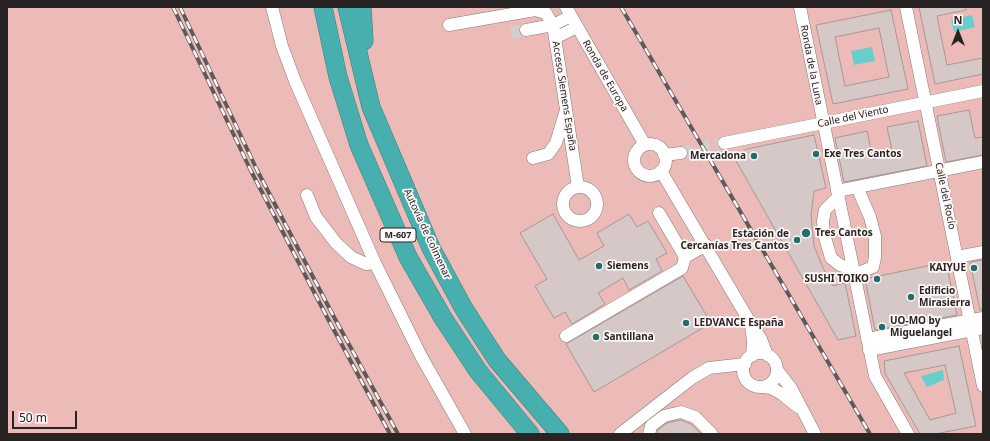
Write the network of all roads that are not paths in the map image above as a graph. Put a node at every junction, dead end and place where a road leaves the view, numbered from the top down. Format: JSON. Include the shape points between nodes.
{"nodes":[{"id":1,"x":272,"y":7,"type":"edge"},
{"id":2,"x":323,"y":7,"type":"edge"},
{"id":3,"x":347,"y":7,"type":"edge"},
{"id":4,"x":362,"y":7,"type":"edge"},
{"id":5,"x":800,"y":7,"type":"edge"},
{"id":6,"x":906,"y":7,"type":"edge"},
{"id":7,"x":571,"y":17,"type":"edge"},
{"id":8,"x":449,"y":25,"type":"dead end"},
{"id":9,"x":553,"y":25,"type":"junction"},
{"id":10,"x":526,"y":30,"type":"tunnel mouth"},
{"id":11,"x":555,"y":38,"type":"junction"},
{"id":12,"x":983,"y":90,"type":"edge"},
{"id":13,"x":925,"y":102,"type":"junction"},
{"id":14,"x":566,"y":109,"type":"junction"},
{"id":15,"x":822,"y":123,"type":"junction"},
{"id":16,"x":724,"y":143,"type":"tunnel mouth"},
{"id":17,"x":386,"y":144,"type":"junction"},
{"id":18,"x":645,"y":145,"type":"junction"},
{"id":19,"x":681,"y":154,"type":"tunnel mouth"},
{"id":20,"x":664,"y":155,"type":"junction"},
{"id":21,"x":533,"y":158,"type":"dead end"},
{"id":22,"x":983,"y":162,"type":"edge"},
{"id":23,"x":939,"y":170,"type":"junction"},
{"id":24,"x":661,"y":171,"type":"junction"},
{"id":25,"x":578,"y":187,"type":"dead end"},
{"id":26,"x":857,"y":187,"type":"junction"},
{"id":27,"x":307,"y":195,"type":"dead end"},
{"id":28,"x":838,"y":195,"type":"junction"},
{"id":29,"x":659,"y":213,"type":"dead end"},
{"id":30,"x":706,"y":245,"type":"junction"},
{"id":31,"x":983,"y":252,"type":"edge"},
{"id":32,"x":685,"y":257,"type":"junction"},
{"id":33,"x":957,"y":257,"type":"junction"},
{"id":34,"x":375,"y":263,"type":"junction"},
{"id":35,"x":853,"y":271,"type":"junction"},
{"id":36,"x":983,"y":318,"type":"edge"},
{"id":37,"x":751,"y":324,"type":"junction"},
{"id":38,"x":975,"y":326,"type":"edge"},
{"id":39,"x":566,"y":336,"type":"dead end"},
{"id":40,"x":868,"y":345,"type":"junction"},
{"id":41,"x":767,"y":355,"type":"junction"},
{"id":42,"x":748,"y":360,"type":"junction"},
{"id":43,"x":709,"y":368,"type":"junction"},
{"id":44,"x":777,"y":370,"type":"junction"},
{"id":45,"x":747,"y":381,"type":"junction"},
{"id":46,"x":983,"y":386,"type":"edge"},
{"id":47,"x":763,"y":387,"type":"junction"},
{"id":48,"x":800,"y":409,"type":"junction"},
{"id":49,"x":555,"y":429,"type":"edge"},
{"id":50,"x":465,"y":434,"type":"edge"},
{"id":51,"x":530,"y":434,"type":"edge"},
{"id":52,"x":568,"y":434,"type":"edge"},
{"id":53,"x":620,"y":434,"type":"edge"},
{"id":54,"x":648,"y":434,"type":"edge"},
{"id":55,"x":712,"y":434,"type":"edge"},
{"id":56,"x":815,"y":434,"type":"edge"},
{"id":57,"x":908,"y":434,"type":"edge"}],
"edges":[{"from":1,"to":34,"type":"street","via":[[282,46],[295,81]]},
{"from":2,"to":51,"type":"highway","number":"M-607","via":[[338,77],[359,146],[408,257],[443,318],[478,371]]},
{"from":3,"to":17,"type":"highway","name":"Autovía de Colmenar","number":"M-607","via":[[371,107]]},
{"from":4,"to":17,"type":"highway","via":[[366,56]]},
{"from":5,"to":15,"type":"street","name":"Ronda de la Luna"},
{"from":6,"to":13,"type":"street","name":"Calle del Rocío"},
{"from":7,"to":9,"type":"street"},
{"from":7,"to":11,"type":"street"},
{"from":7,"to":18,"type":"street","name":"Ronda de Europa"},
{"from":8,"to":9,"type":"street","via":[[535,10],[546,13]]},
{"from":9,"to":10,"type":"street"},
{"from":9,"to":11,"type":"street","name":"Acceso Siemens España"},
{"from":11,"to":14,"type":"street","name":"Acceso Siemens España"},
{"from":12,"to":13,"type":"street","name":"Calle del Viento"},
{"from":13,"to":15,"type":"street","name":"Calle del Viento"},
{"from":13,"to":23,"type":"street","name":"Calle del Rocío"},
{"from":14,"to":21,"type":"street","via":[[556,143],[548,154]]},
{"from":14,"to":25,"type":"street","name":"Acceso Siemens España"},
{"from":15,"to":16,"type":"street","name":"Calle del Viento"},
{"from":15,"to":28,"type":"street","name":"Ronda de la Luna"},
{"from":17,"to":49,"type":"highway","name":"Autovía de Colmenar","number":"M-607","via":[[431,248],[464,309],[497,360]]},
{"from":18,"to":20,"type":"street","via":[[654,145]]},
{"from":18,"to":24,"type":"street","via":[[634,156],[638,171],[647,176]]},
{"from":19,"to":20,"type":"street"},
{"from":20,"to":24,"type":"street","via":[[665,163]]},
{"from":22,"to":23,"type":"street"},
{"from":23,"to":26,"type":"street"},
{"from":23,"to":33,"type":"street","name":"Calle del Rocío"},
{"from":24,"to":30,"type":"street"},
{"from":26,"to":28,"type":"street"},
{"from":26,"to":35,"type":"street","via":[[875,236],[875,257],[873,267]]},
{"from":27,"to":34,"type":"street","via":[[316,217],[336,243],[351,257],[366,264]]},
{"from":28,"to":35,"type":"street","name":"Ronda de la Luna"},
{"from":28,"to":35,"type":"street","via":[[823,214],[824,234],[831,258]]},
{"from":29,"to":32,"type":"street"},
{"from":30,"to":32,"type":"street"},
{"from":30,"to":37,"type":"street"},
{"from":31,"to":33,"type":"street"},
{"from":32,"to":39,"type":"street","via":[[682,268]]},
{"from":33,"to":38,"type":"street","name":"Calle del Rocío"},
{"from":34,"to":50,"type":"street","via":[[421,356]]},
{"from":35,"to":40,"type":"street","name":"Ronda de la Luna"},
{"from":36,"to":38,"type":"street"},
{"from":37,"to":41,"type":"street","via":[[762,339]]},
{"from":37,"to":42,"type":"street","via":[[753,341]]},
{"from":38,"to":40,"type":"street"},
{"from":38,"to":46,"type":"street","name":"Calle del Rocío"},
{"from":40,"to":57,"type":"street","name":"Ronda de la Luna","via":[[875,376]]},
{"from":41,"to":42,"type":"street","via":[[757,354]]},
{"from":41,"to":44,"type":"street","via":[[774,361]]},
{"from":42,"to":43,"type":"street"},
{"from":42,"to":45,"type":"street","via":[[744,373]]},
{"from":43,"to":45,"type":"street","via":[[738,375]]},
{"from":43,"to":53,"type":"street","via":[[692,378]]},
{"from":44,"to":47,"type":"street","via":[[772,383]]},
{"from":44,"to":48,"type":"street","via":[[790,388]]},
{"from":45,"to":47,"type":"street","via":[[757,387]]},
{"from":47,"to":48,"type":"street","via":[[782,394]]},
{"from":48,"to":56,"type":"street"},
{"from":49,"to":52,"type":"street"},
{"from":54,"to":55,"type":"street","via":[[651,426],[664,416],[681,412],[695,417]]}]}
